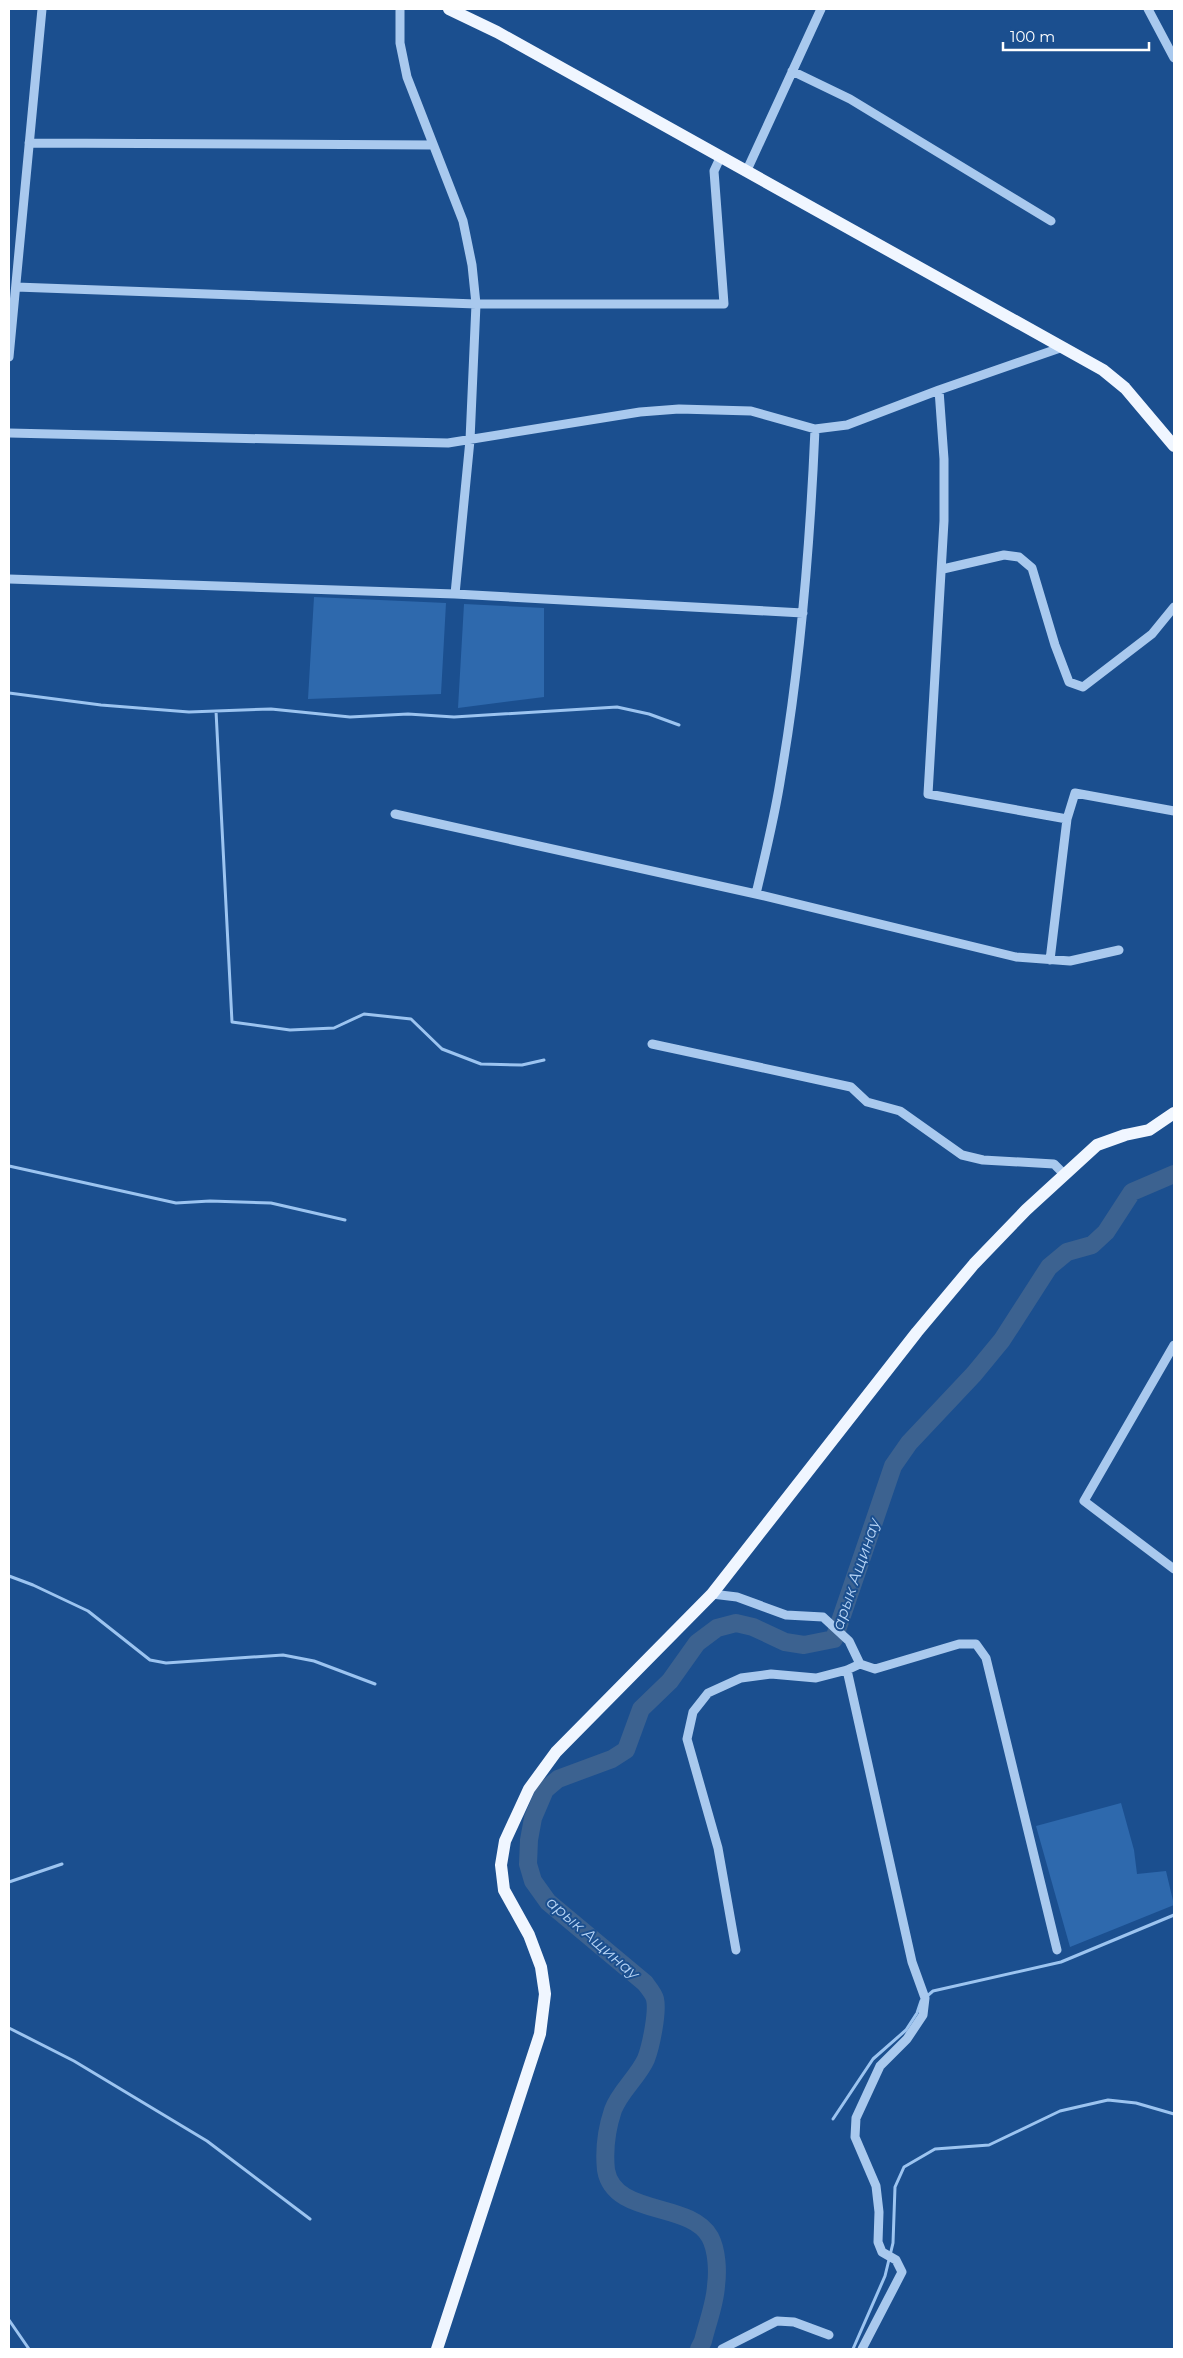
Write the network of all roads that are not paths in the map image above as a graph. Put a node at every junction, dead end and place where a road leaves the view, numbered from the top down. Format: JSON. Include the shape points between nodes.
{"nodes":[{"id":1,"x":42,"y":9,"type":"edge"},
{"id":2,"x":400,"y":9,"type":"edge"},
{"id":3,"x":449,"y":9,"type":"edge"},
{"id":4,"x":821,"y":9,"type":"edge"},
{"id":5,"x":1148,"y":9,"type":"edge"},
{"id":6,"x":1174,"y":58,"type":"edge"},
{"id":7,"x":792,"y":71,"type":"junction"},
{"id":8,"x":29,"y":143,"type":"junction"},
{"id":9,"x":432,"y":145,"type":"junction"},
{"id":10,"x":720,"y":156,"type":"junction"},
{"id":11,"x":747,"y":170,"type":"junction"},
{"id":12,"x":1050,"y":221,"type":"dead end"},
{"id":13,"x":16,"y":286,"type":"junction"},
{"id":14,"x":476,"y":304,"type":"junction"},
{"id":15,"x":1063,"y":347,"type":"junction"},
{"id":16,"x":9,"y":357,"type":"edge"},
{"id":17,"x":939,"y":390,"type":"junction"},
{"id":18,"x":816,"y":429,"type":"junction"},
{"id":19,"x":9,"y":433,"type":"edge"},
{"id":20,"x":470,"y":440,"type":"junction"},
{"id":21,"x":1174,"y":446,"type":"edge"},
{"id":22,"x":943,"y":569,"type":"junction"},
{"id":23,"x":9,"y":579,"type":"edge"},
{"id":24,"x":455,"y":594,"type":"junction"},
{"id":25,"x":1174,"y":607,"type":"edge"},
{"id":26,"x":803,"y":613,"type":"junction"},
{"id":27,"x":1174,"y":811,"type":"edge"},
{"id":28,"x":395,"y":814,"type":"dead end"},
{"id":29,"x":1067,"y":819,"type":"junction"},
{"id":30,"x":756,"y":894,"type":"junction"},
{"id":31,"x":1119,"y":950,"type":"dead end"},
{"id":32,"x":1050,"y":960,"type":"junction"},
{"id":33,"x":652,"y":1044,"type":"dead end"},
{"id":34,"x":1174,"y":1112,"type":"edge"},
{"id":35,"x":1065,"y":1175,"type":"junction"},
{"id":36,"x":1174,"y":1345,"type":"edge"},
{"id":37,"x":1174,"y":1569,"type":"edge"},
{"id":38,"x":712,"y":1594,"type":"junction"},
{"id":39,"x":860,"y":1664,"type":"junction"},
{"id":40,"x":847,"y":1670,"type":"junction"},
{"id":41,"x":736,"y":1950,"type":"dead end"},
{"id":42,"x":1057,"y":1950,"type":"dead end"},
{"id":43,"x":829,"y":2334,"type":"dead end"},
{"id":44,"x":437,"y":2349,"type":"edge"},
{"id":45,"x":722,"y":2349,"type":"edge"},
{"id":46,"x":862,"y":2349,"type":"edge"}],
"edges":[{"from":1,"to":8,"type":"street"},
{"from":2,"to":9,"type":"street","via":[[400,43],[407,77]]},
{"from":3,"to":10,"type":"main road","via":[[498,32]]},
{"from":4,"to":7,"type":"street"},
{"from":5,"to":6,"type":"street"},
{"from":7,"to":11,"type":"street"},
{"from":7,"to":12,"type":"street","via":[[850,100]]},
{"from":8,"to":9,"type":"street"},
{"from":8,"to":13,"type":"street"},
{"from":9,"to":14,"type":"street","via":[[463,221]]},
{"from":10,"to":11,"type":"main road"},
{"from":10,"to":14,"type":"street","via":[[714,170],[724,304]]},
{"from":11,"to":15,"type":"main road"},
{"from":13,"to":14,"type":"street"},
{"from":13,"to":16,"type":"street"},
{"from":14,"to":20,"type":"street"},
{"from":15,"to":17,"type":"street"},
{"from":15,"to":21,"type":"main road","via":[[1103,370],[1125,388]]},
{"from":17,"to":18,"type":"street","via":[[847,425]]},
{"from":17,"to":22,"type":"street","via":[[944,459]]},
{"from":18,"to":20,"type":"street","via":[[751,411],[679,409],[640,412]]},
{"from":18,"to":26,"type":"street"},
{"from":19,"to":20,"type":"street","via":[[448,444]]},
{"from":20,"to":24,"type":"street"},
{"from":22,"to":25,"type":"street","via":[[1004,555],[1019,556],[1032,568],[1069,682],[1083,687],[1152,634]]},
{"from":22,"to":29,"type":"street","via":[[928,794]]},
{"from":23,"to":24,"type":"street"},
{"from":24,"to":26,"type":"street"},
{"from":26,"to":30,"type":"street","via":[[781,776]]},
{"from":27,"to":29,"type":"street","via":[[1075,793]]},
{"from":28,"to":30,"type":"street"},
{"from":29,"to":32,"type":"street"},
{"from":30,"to":32,"type":"street","via":[[1016,957]]},
{"from":31,"to":32,"type":"street","via":[[1070,961]]},
{"from":33,"to":35,"type":"street","via":[[851,1087],[867,1102],[900,1111],[962,1155],[983,1160],[1054,1164]]},
{"from":34,"to":35,"type":"main road","via":[[1149,1130],[1098,1145]]},
{"from":35,"to":38,"type":"main road","via":[[974,1264]]},
{"from":36,"to":37,"type":"street","via":[[1084,1501]]},
{"from":38,"to":39,"type":"street","via":[[737,1597],[786,1615],[823,1617],[849,1641]]},
{"from":38,"to":44,"type":"main road","via":[[556,1752],[529,1789],[505,1841],[501,1865],[504,1890],[529,1935],[541,1967],[545,1994],[540,2034]]},
{"from":39,"to":40,"type":"street"},
{"from":39,"to":42,"type":"street","via":[[875,1669],[959,1644],[976,1644],[986,1658]]},
{"from":40,"to":41,"type":"street","via":[[816,1678],[771,1674],[742,1678],[708,1693],[693,1712],[687,1739],[718,1848]]},
{"from":40,"to":46,"type":"street","via":[[912,1962],[925,1998],[922,2015],[907,2039],[880,2066],[856,2118],[856,2137],[876,2186],[878,2242],[882,2252],[896,2260],[902,2272]]},
{"from":43,"to":45,"type":"street","via":[[794,2322],[777,2321]]}]}
